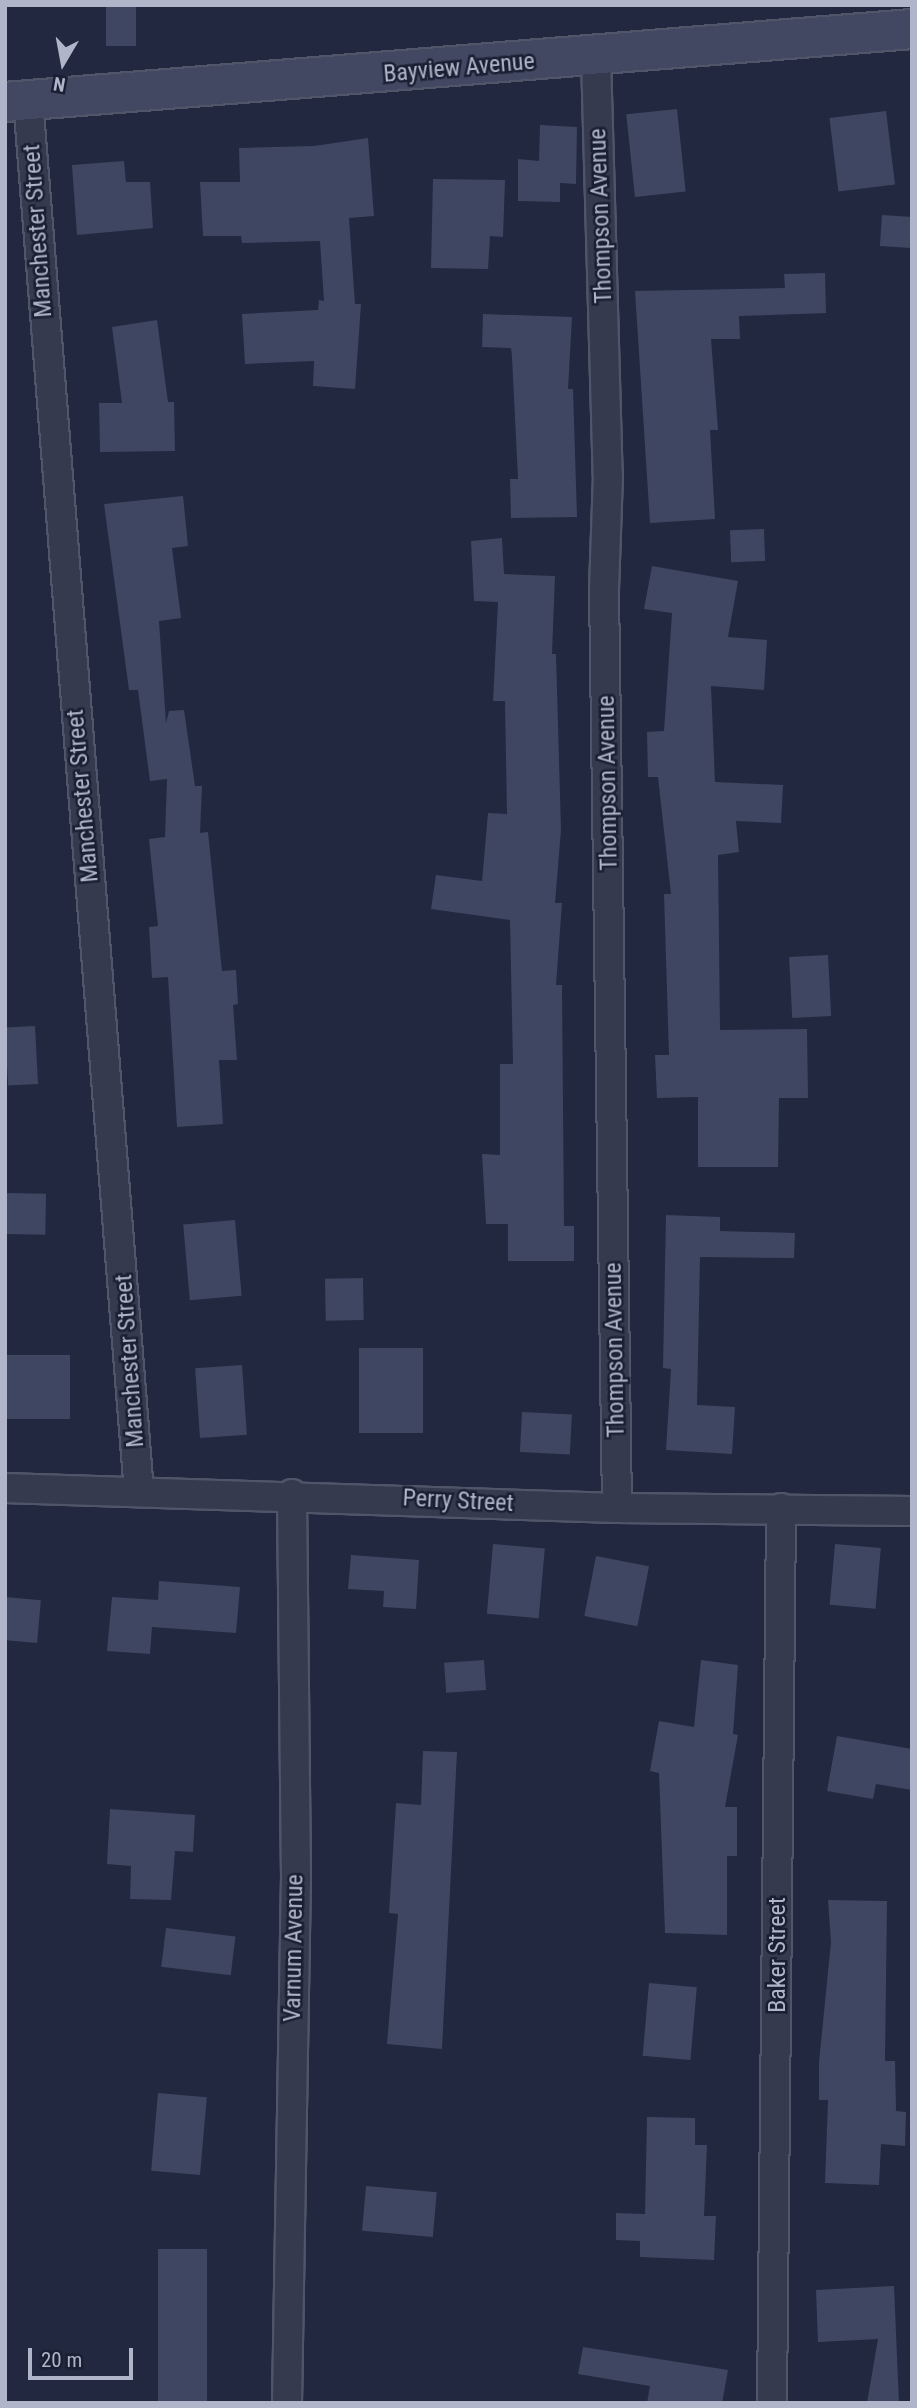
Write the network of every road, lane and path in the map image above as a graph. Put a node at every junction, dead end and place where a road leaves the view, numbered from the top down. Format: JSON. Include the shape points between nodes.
{"nodes":[{"id":1,"x":912,"y":29,"type":"edge"},
{"id":2,"x":596,"y":57,"type":"junction"},
{"id":3,"x":16,"y":101,"type":"edge"},
{"id":4,"x":5,"y":1488,"type":"edge"},
{"id":5,"x":139,"y":1492,"type":"junction"},
{"id":6,"x":292,"y":1494,"type":"junction"},
{"id":7,"x":617,"y":1508,"type":"junction"},
{"id":8,"x":781,"y":1508,"type":"junction"},
{"id":9,"x":912,"y":1510,"type":"edge"},
{"id":10,"x":287,"y":2403,"type":"edge"},
{"id":11,"x":772,"y":2403,"type":"edge"}],
"edges":[{"from":1,"to":2,"type":"main road","name":"Bayview Avenue"},
{"from":2,"to":3,"type":"main road","name":"Bayview Avenue"},
{"from":2,"to":7,"type":"street","name":"Thompson Avenue","via":[[607,462]]},
{"from":3,"to":5,"type":"street","name":"Manchester Street"},
{"from":4,"to":5,"type":"street","name":"Perry Street"},
{"from":5,"to":6,"type":"street","name":"Perry Street"},
{"from":6,"to":7,"type":"street","name":"Perry Street"},
{"from":6,"to":10,"type":"street","name":"Varnum Avenue","via":[[296,1878]]},
{"from":7,"to":8,"type":"street","name":"Perry Street"},
{"from":8,"to":9,"type":"street","name":"Perry Street"},
{"from":8,"to":11,"type":"street","name":"Baker Street"}]}
